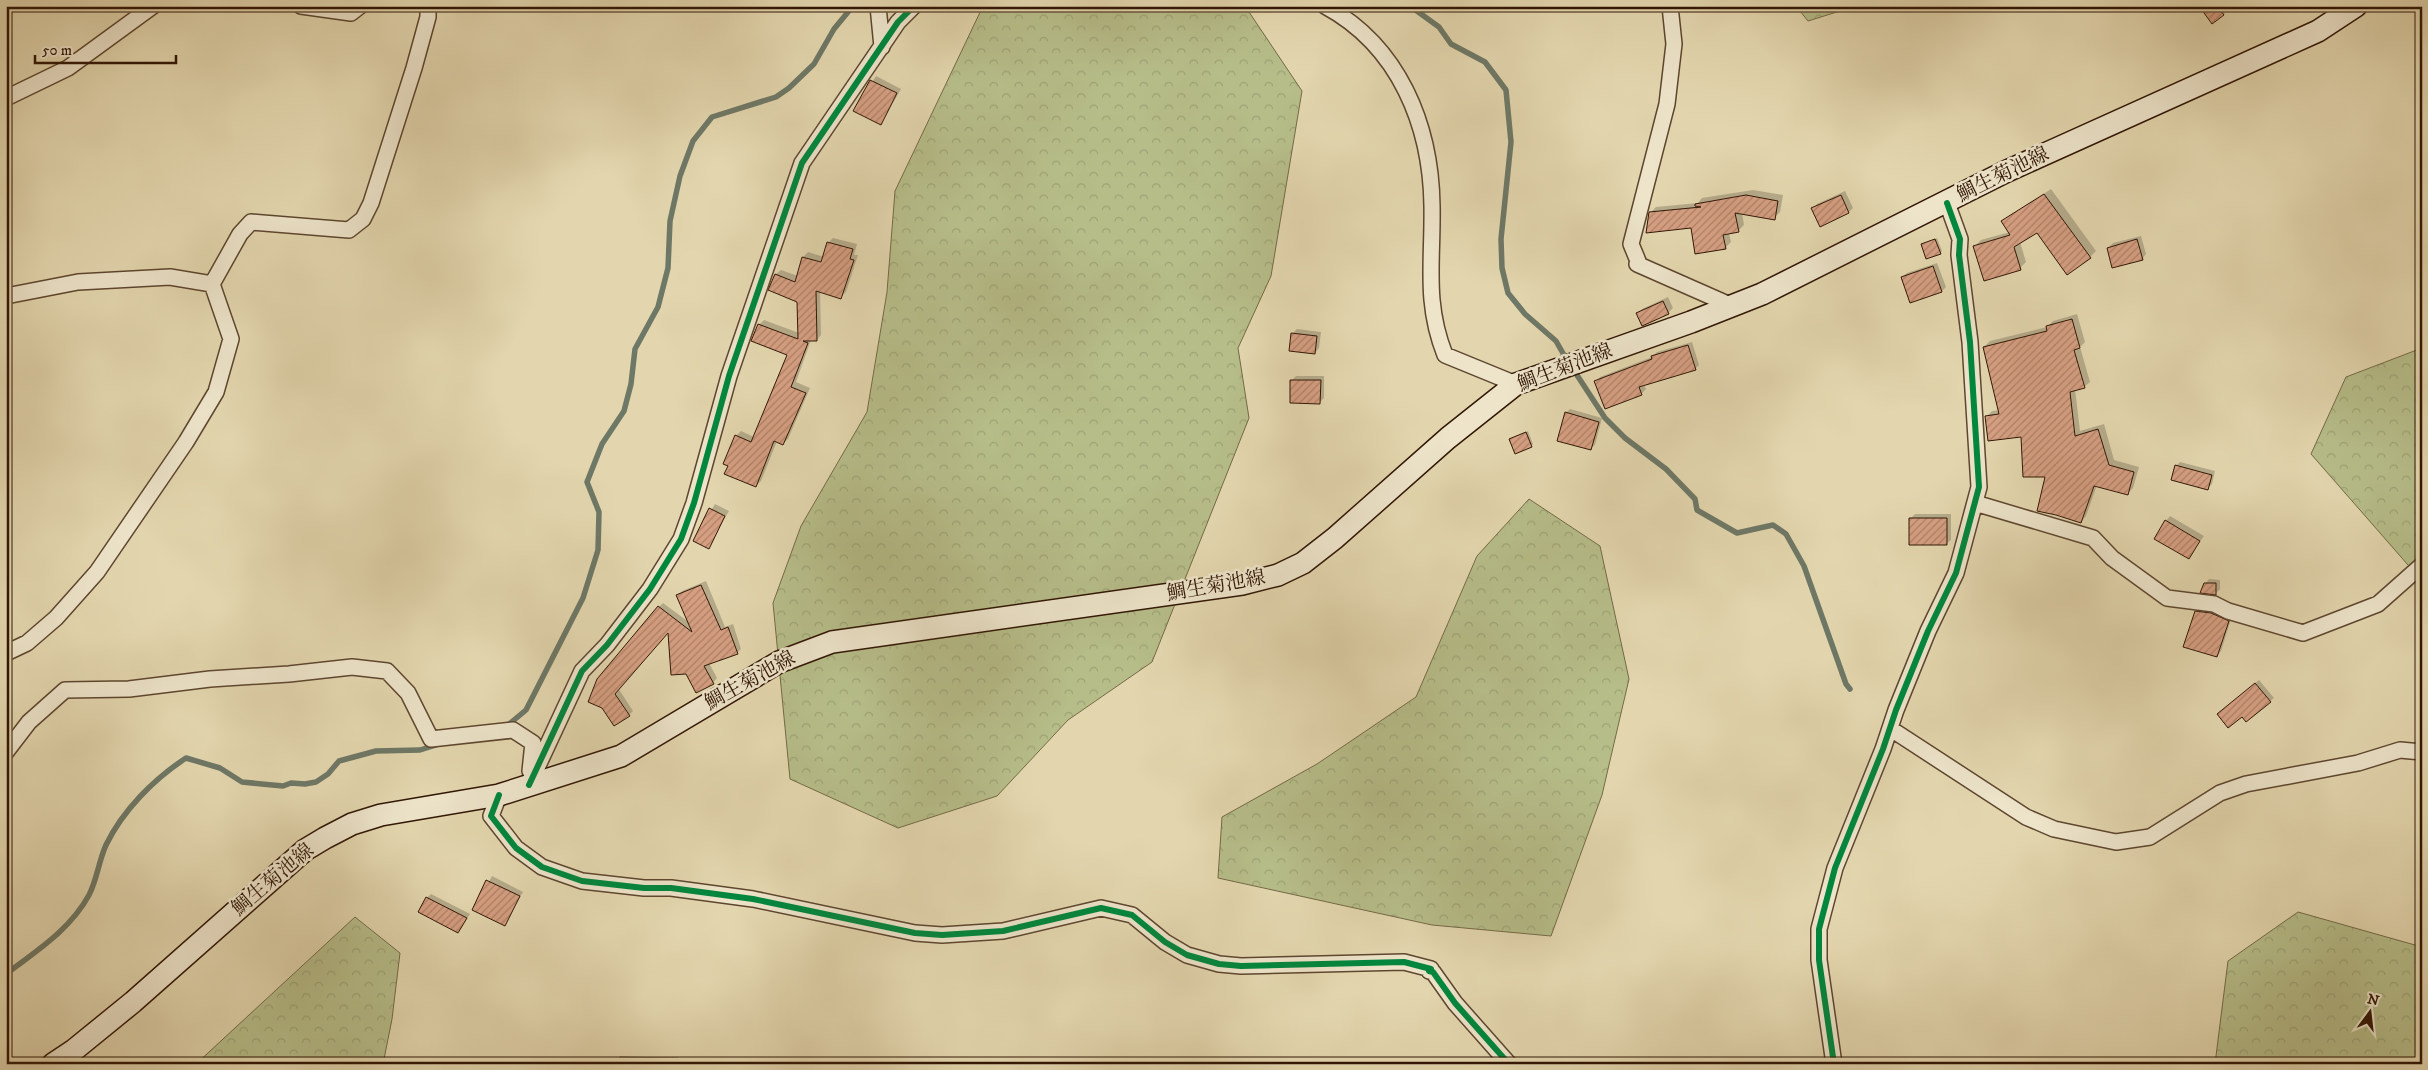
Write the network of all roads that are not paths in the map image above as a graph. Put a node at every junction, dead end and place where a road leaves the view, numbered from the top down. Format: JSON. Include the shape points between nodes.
{"nodes":[{"id":1,"x":153,"y":6,"type":"edge"},
{"id":2,"x":301,"y":6,"type":"edge"},
{"id":3,"x":360,"y":6,"type":"edge"},
{"id":4,"x":428,"y":6,"type":"edge"},
{"id":5,"x":878,"y":6,"type":"edge"},
{"id":6,"x":914,"y":6,"type":"edge"},
{"id":7,"x":1325,"y":6,"type":"edge"},
{"id":8,"x":1670,"y":6,"type":"edge"},
{"id":9,"x":2356,"y":6,"type":"edge"},
{"id":10,"x":882,"y":47,"type":"junction"},
{"id":11,"x":6,"y":98,"type":"edge"},
{"id":12,"x":1947,"y":202,"type":"junction"},
{"id":13,"x":212,"y":284,"type":"junction"},
{"id":14,"x":6,"y":296,"type":"edge"},
{"id":15,"x":1730,"y":306,"type":"junction"},
{"id":16,"x":1516,"y":384,"type":"junction"},
{"id":17,"x":1975,"y":503,"type":"junction"},
{"id":18,"x":2422,"y":565,"type":"edge"},
{"id":19,"x":6,"y":653,"type":"edge"},
{"id":20,"x":1891,"y":729,"type":"junction"},
{"id":21,"x":6,"y":752,"type":"edge"},
{"id":22,"x":2422,"y":752,"type":"edge"},
{"id":23,"x":529,"y":786,"type":"junction"},
{"id":24,"x":499,"y":795,"type":"junction"},
{"id":25,"x":53,"y":1064,"type":"edge"},
{"id":26,"x":1509,"y":1064,"type":"edge"},
{"id":27,"x":1834,"y":1064,"type":"edge"}],
"edges":[{"from":1,"to":11,"type":"street","via":[[68,68]]},
{"from":2,"to":3,"type":"street","via":[[351,13]]},
{"from":4,"to":13,"type":"street","via":[[414,68],[363,219],[349,230],[251,222],[240,234]]},
{"from":5,"to":10,"type":"street"},
{"from":6,"to":10,"type":"street","via":[[898,22]]},
{"from":7,"to":16,"type":"street","via":[[1380,49],[1412,100],[1426,147],[1432,204],[1430,300],[1436,333],[1445,355]]},
{"from":8,"to":15,"type":"street","via":[[1674,44],[1667,104],[1631,244],[1637,264]]},
{"from":9,"to":12,"type":"main road","name":"鯛生菊池線","via":[[2318,31],[2005,172]]},
{"from":10,"to":23,"type":"street","via":[[802,162],[729,376],[694,504],[681,539],[645,596],[607,645],[582,670]]},
{"from":12,"to":15,"type":"main road","name":"鯛生菊池線","via":[[1762,294]]},
{"from":12,"to":17,"type":"street","via":[[1960,239],[1959,255],[1970,342],[1979,487]]},
{"from":13,"to":14,"type":"street","via":[[170,277],[78,282]]},
{"from":13,"to":19,"type":"street","via":[[230,339],[216,392],[186,442],[97,572],[56,618],[27,642]]},
{"from":15,"to":16,"type":"main road","name":"鯛生菊池線"},
{"from":16,"to":23,"type":"main road","name":"鯛生菊池線","via":[[1448,438],[1335,538],[1303,563],[1278,575],[1242,584],[832,642],[778,662],[621,756]]},
{"from":17,"to":18,"type":"street","via":[[2093,538],[2112,558],[2167,598],[2214,604],[2303,633],[2378,604]]},
{"from":17,"to":20,"type":"street","via":[[1956,573],[1928,631]]},
{"from":20,"to":22,"type":"street","via":[[2026,816],[2054,829],[2116,842],[2150,837],[2220,793],[2246,784],[2358,763],[2400,750]]},
{"from":20,"to":27,"type":"street","via":[[1835,868],[1819,929],[1819,960]]},
{"from":21,"to":23,"type":"street","via":[[29,722],[65,690],[129,689],[352,667],[387,671],[408,693],[431,739],[513,730],[533,742]]},
{"from":23,"to":24,"type":"main road","name":"鯛生菊池線"},
{"from":24,"to":25,"type":"main road","name":"鯛生菊池線","via":[[380,815],[352,824],[318,842],[133,1002]]},
{"from":24,"to":26,"type":"street","via":[[492,816],[516,848],[542,866],[582,881],[753,899],[906,932],[942,935],[1004,932],[1101,908],[1132,915],[1187,955],[1219,964],[1404,962],[1432,969],[1430,971],[1455,1003]]}]}
